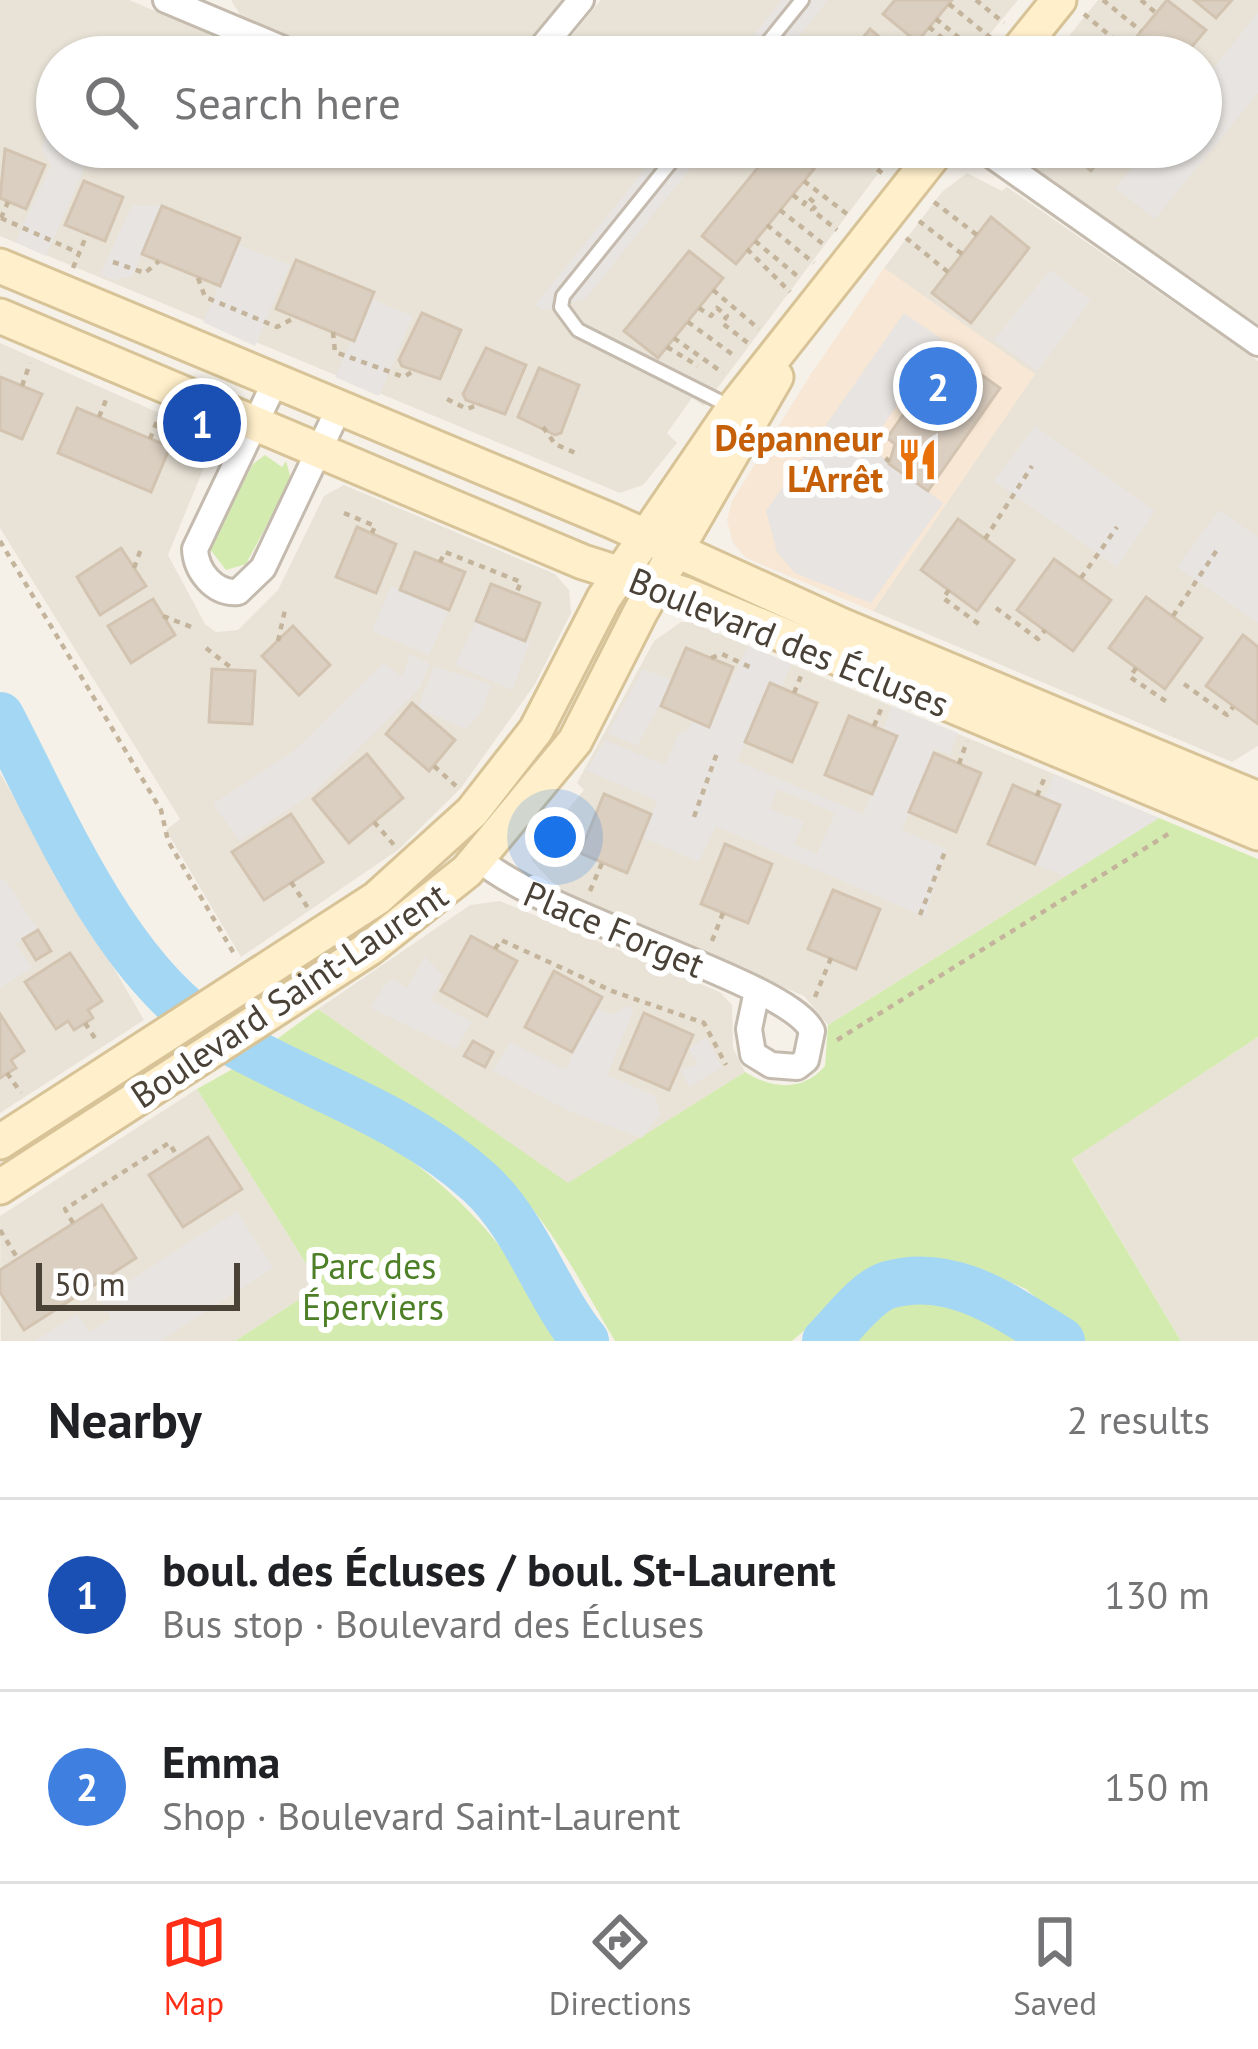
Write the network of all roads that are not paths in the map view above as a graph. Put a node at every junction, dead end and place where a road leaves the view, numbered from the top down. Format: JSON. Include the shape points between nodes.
{"nodes":[{"id":1,"x":166,"y":0,"type":"edge"},
{"id":2,"x":581,"y":0,"type":"edge"},
{"id":3,"x":802,"y":0,"type":"edge"},
{"id":4,"x":202,"y":7,"type":"edge"},
{"id":5,"x":1071,"y":7,"type":"edge"},
{"id":6,"x":260,"y":36,"type":"edge"},
{"id":7,"x":551,"y":36,"type":"edge"},
{"id":8,"x":773,"y":36,"type":"edge"},
{"id":9,"x":1022,"y":36,"type":"edge"},
{"id":10,"x":666,"y":168,"type":"edge"},
{"id":11,"x":922,"y":168,"type":"edge"},
{"id":12,"x":1010,"y":168,"type":"edge"},
{"id":13,"x":0,"y":266,"type":"edge"},
{"id":14,"x":0,"y":316,"type":"edge"},
{"id":15,"x":781,"y":333,"type":"junction"},
{"id":16,"x":1258,"y":343,"type":"edge"},
{"id":17,"x":275,"y":382,"type":"junction"},
{"id":18,"x":732,"y":394,"type":"junction"},
{"id":19,"x":339,"y":408,"type":"junction"},
{"id":20,"x":256,"y":420,"type":"junction"},
{"id":21,"x":320,"y":451,"type":"junction"},
{"id":22,"x":660,"y":544,"type":"junction"},
{"id":23,"x":620,"y":574,"type":"junction"},
{"id":24,"x":656,"y":586,"type":"junction"},
{"id":25,"x":1258,"y":800,"type":"edge"},
{"id":26,"x":1258,"y":833,"type":"edge"},
{"id":27,"x":478,"y":857,"type":"junction"},
{"id":28,"x":757,"y":991,"type":"junction"},
{"id":29,"x":0,"y":1142,"type":"edge"},
{"id":30,"x":0,"y":1187,"type":"edge"}],
"edges":[{"from":1,"to":4,"type":"street"},
{"from":2,"to":7,"type":"street"},
{"from":3,"to":8,"type":"lane"},
{"from":4,"to":6,"type":"street"},
{"from":5,"to":9,"type":"street"},
{"from":10,"to":18,"type":"lane","via":[[561,307],[578,330],[717,395]]},
{"from":11,"to":15,"type":"street","name":"Boulevard Saint-Laurent"},
{"from":12,"to":16,"type":"street"},
{"from":13,"to":17,"type":"street","name":"Boulevard des Écluses"},
{"from":14,"to":20,"type":"street","name":"Boulevard des Écluses"},
{"from":15,"to":18,"type":"street","name":"Boulevard Saint-Laurent"},
{"from":15,"to":22,"type":"street","name":"Boulevard Saint-Laurent","via":[[761,409]]},
{"from":17,"to":19,"type":"street","name":"Boulevard des Écluses"},
{"from":17,"to":20,"type":"street"},
{"from":18,"to":22,"type":"street","name":"Boulevard Saint-Laurent"},
{"from":19,"to":21,"type":"street"},
{"from":19,"to":22,"type":"street","name":"Boulevard des Écluses"},
{"from":20,"to":21,"type":"street","name":"Boulevard des Écluses"},
{"from":20,"to":21,"type":"street","via":[[195,549],[202,572],[221,590],[238,592],[263,568]]},
{"from":21,"to":23,"type":"street","name":"Boulevard des Écluses"},
{"from":22,"to":23,"type":"street","name":"Boulevard Saint-Laurent"},
{"from":22,"to":24,"type":"street","name":"Boulevard Saint-Laurent"},
{"from":22,"to":25,"type":"street","name":"Boulevard des Écluses"},
{"from":23,"to":24,"type":"street","name":"Boulevard des Écluses"},
{"from":23,"to":29,"type":"street","name":"Boulevard Saint-Laurent","via":[[536,730],[472,812],[388,889],[237,978],[167,1036]]},
{"from":24,"to":26,"type":"street","name":"Boulevard des Écluses"},
{"from":24,"to":27,"type":"street","name":"Boulevard Saint-Laurent","via":[[575,741]]},
{"from":27,"to":28,"type":"street","name":"Place Forget","via":[[526,893]]},
{"from":27,"to":30,"type":"street","name":"Boulevard Saint-Laurent","via":[[421,911]]},
{"from":28,"to":28,"type":"street","name":"Place Forget","via":[[750,1046],[759,1060],[785,1067],[806,1060],[806,1018]]}]}
